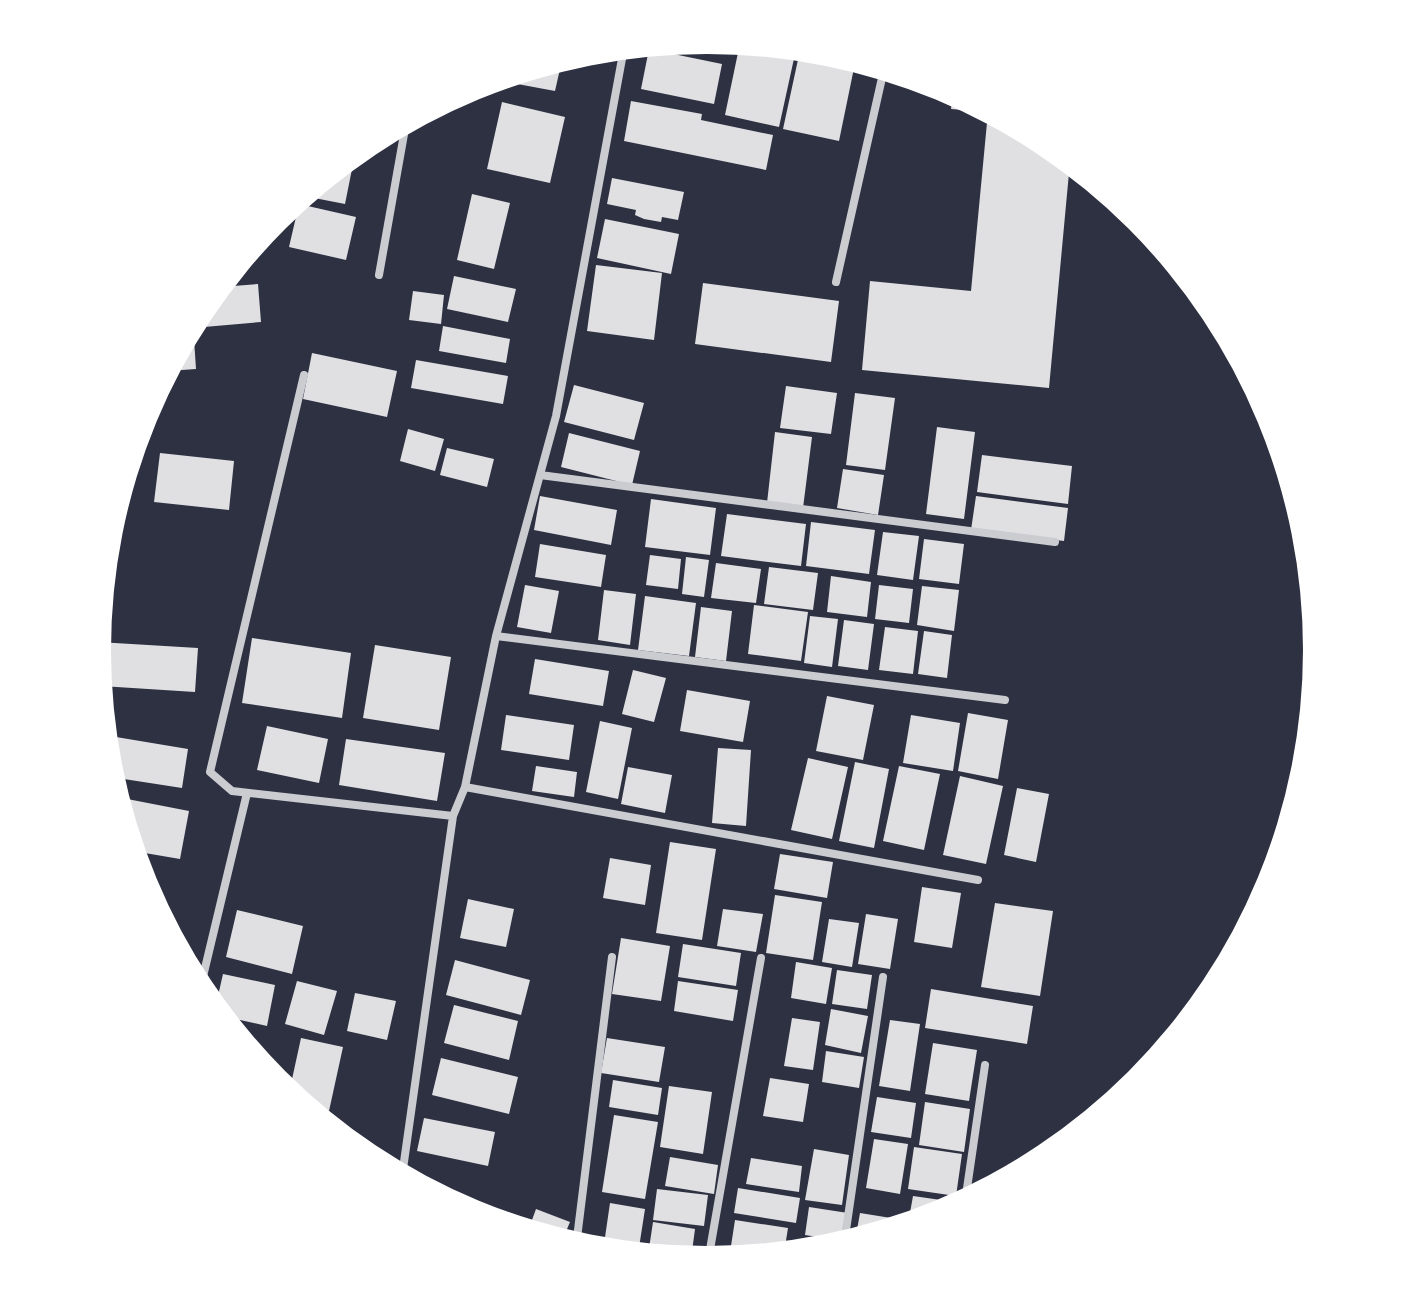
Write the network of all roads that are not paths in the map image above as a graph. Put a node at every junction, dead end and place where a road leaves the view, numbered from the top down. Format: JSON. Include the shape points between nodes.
{"nodes":[{"id":1,"x":622,"y":60,"type":"edge"},
{"id":2,"x":881,"y":80,"type":"edge"},
{"id":3,"x":403,"y":138,"type":"edge"},
{"id":4,"x":379,"y":275,"type":"dead end"},
{"id":5,"x":836,"y":282,"type":"dead end"},
{"id":6,"x":304,"y":375,"type":"dead end"},
{"id":7,"x":540,"y":475,"type":"junction"},
{"id":8,"x":1055,"y":542,"type":"dead end"},
{"id":9,"x":496,"y":636,"type":"junction"},
{"id":10,"x":1005,"y":700,"type":"dead end"},
{"id":11,"x":465,"y":787,"type":"junction"},
{"id":12,"x":247,"y":793,"type":"junction"},
{"id":13,"x":453,"y":816,"type":"junction"},
{"id":14,"x":978,"y":880,"type":"dead end"},
{"id":15,"x":612,"y":957,"type":"dead end"},
{"id":16,"x":761,"y":958,"type":"dead end"},
{"id":17,"x":205,"y":970,"type":"edge"},
{"id":18,"x":883,"y":977,"type":"dead end"},
{"id":19,"x":985,"y":1065,"type":"dead end"},
{"id":20,"x":404,"y":1164,"type":"edge"},
{"id":21,"x":967,"y":1187,"type":"edge"},
{"id":22,"x":846,"y":1231,"type":"edge"},
{"id":23,"x":578,"y":1233,"type":"edge"},
{"id":24,"x":710,"y":1247,"type":"edge"}],
"edges":[{"from":1,"to":7,"type":"street","via":[[556,416]]},
{"from":2,"to":5,"type":"street"},
{"from":3,"to":4,"type":"street"},
{"from":6,"to":12,"type":"street","via":[[210,772],[232,791]]},
{"from":7,"to":8,"type":"street"},
{"from":7,"to":9,"type":"street"},
{"from":9,"to":10,"type":"street"},
{"from":9,"to":11,"type":"street"},
{"from":11,"to":13,"type":"street"},
{"from":11,"to":14,"type":"street"},
{"from":12,"to":13,"type":"street"},
{"from":12,"to":17,"type":"street"},
{"from":13,"to":20,"type":"street"},
{"from":15,"to":23,"type":"street"},
{"from":16,"to":24,"type":"street"},
{"from":18,"to":22,"type":"street"},
{"from":19,"to":21,"type":"street"}]}
